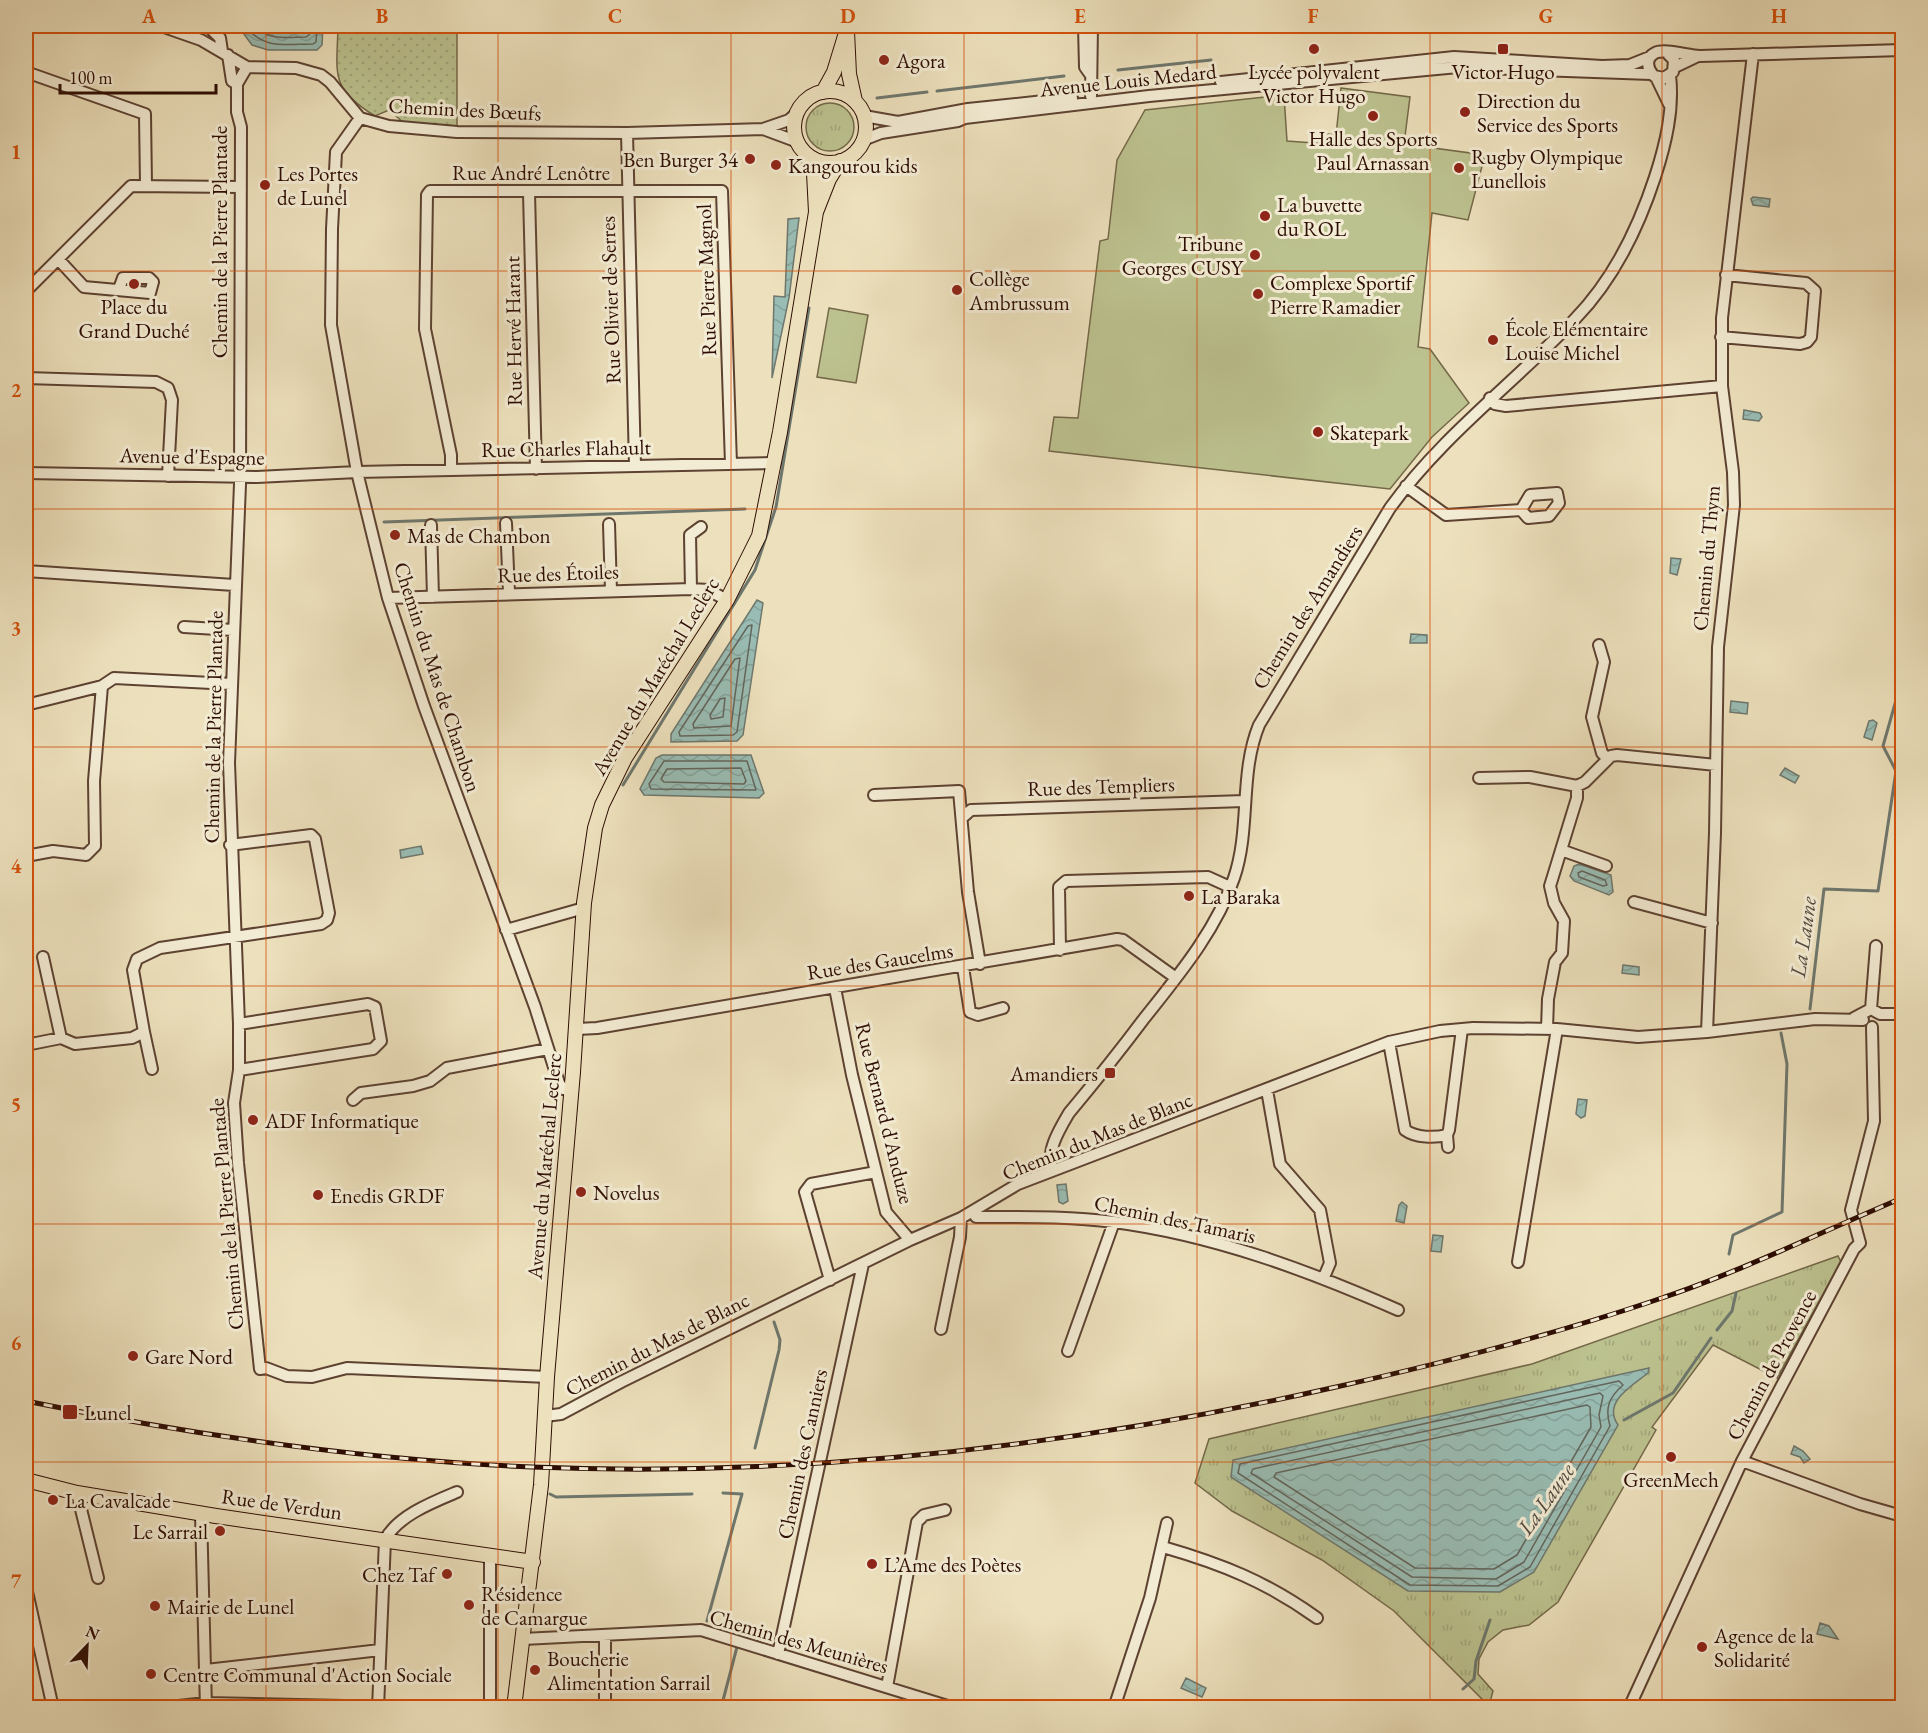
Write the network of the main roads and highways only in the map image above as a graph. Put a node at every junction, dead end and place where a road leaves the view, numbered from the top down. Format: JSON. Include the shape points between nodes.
{"nodes":[{"id":1,"x":847,"y":28,"type":"edge"},
{"id":2,"x":823,"y":92,"type":"junction"},
{"id":3,"x":855,"y":101,"type":"junction"},
{"id":4,"x":807,"y":155,"type":"junction"},
{"id":5,"x":840,"y":161,"type":"junction"},
{"id":6,"x":816,"y":212,"type":"junction"},
{"id":7,"x":26,"y":1480,"type":"edge"},
{"id":8,"x":533,"y":1562,"type":"junction"},
{"id":9,"x":514,"y":1707,"type":"edge"}],
"edges":[{"from":1,"to":2,"type":"main road","via":[[834,72]]},
{"from":1,"to":3,"type":"main road","via":[[849,74]]},
{"from":2,"to":3,"type":"main road","via":[[844,94]]},
{"from":2,"to":4,"type":"main road","via":[[805,101],[798,112],[798,142]]},
{"from":3,"to":5,"type":"main road","via":[[864,116],[863,140],[857,151]]},
{"from":4,"to":5,"type":"main road","via":[[821,161]]},
{"from":4,"to":6,"type":"main road","name":"Avenue du Maréchal Leclerc","via":[[814,173]]},
{"from":5,"to":6,"type":"main road","name":"Avenue du Maréchal Leclerc"},
{"from":6,"to":8,"type":"main road","name":"Avenue du Maréchal Leclerc","via":[[775,463],[759,536],[727,600],[625,758],[602,805],[589,858]]},
{"from":7,"to":8,"type":"main road","name":"Rue de Verdun","via":[[77,1493],[201,1514]]},
{"from":8,"to":9,"type":"main road","name":"Avenue du Maréchal Leclerc"}]}
